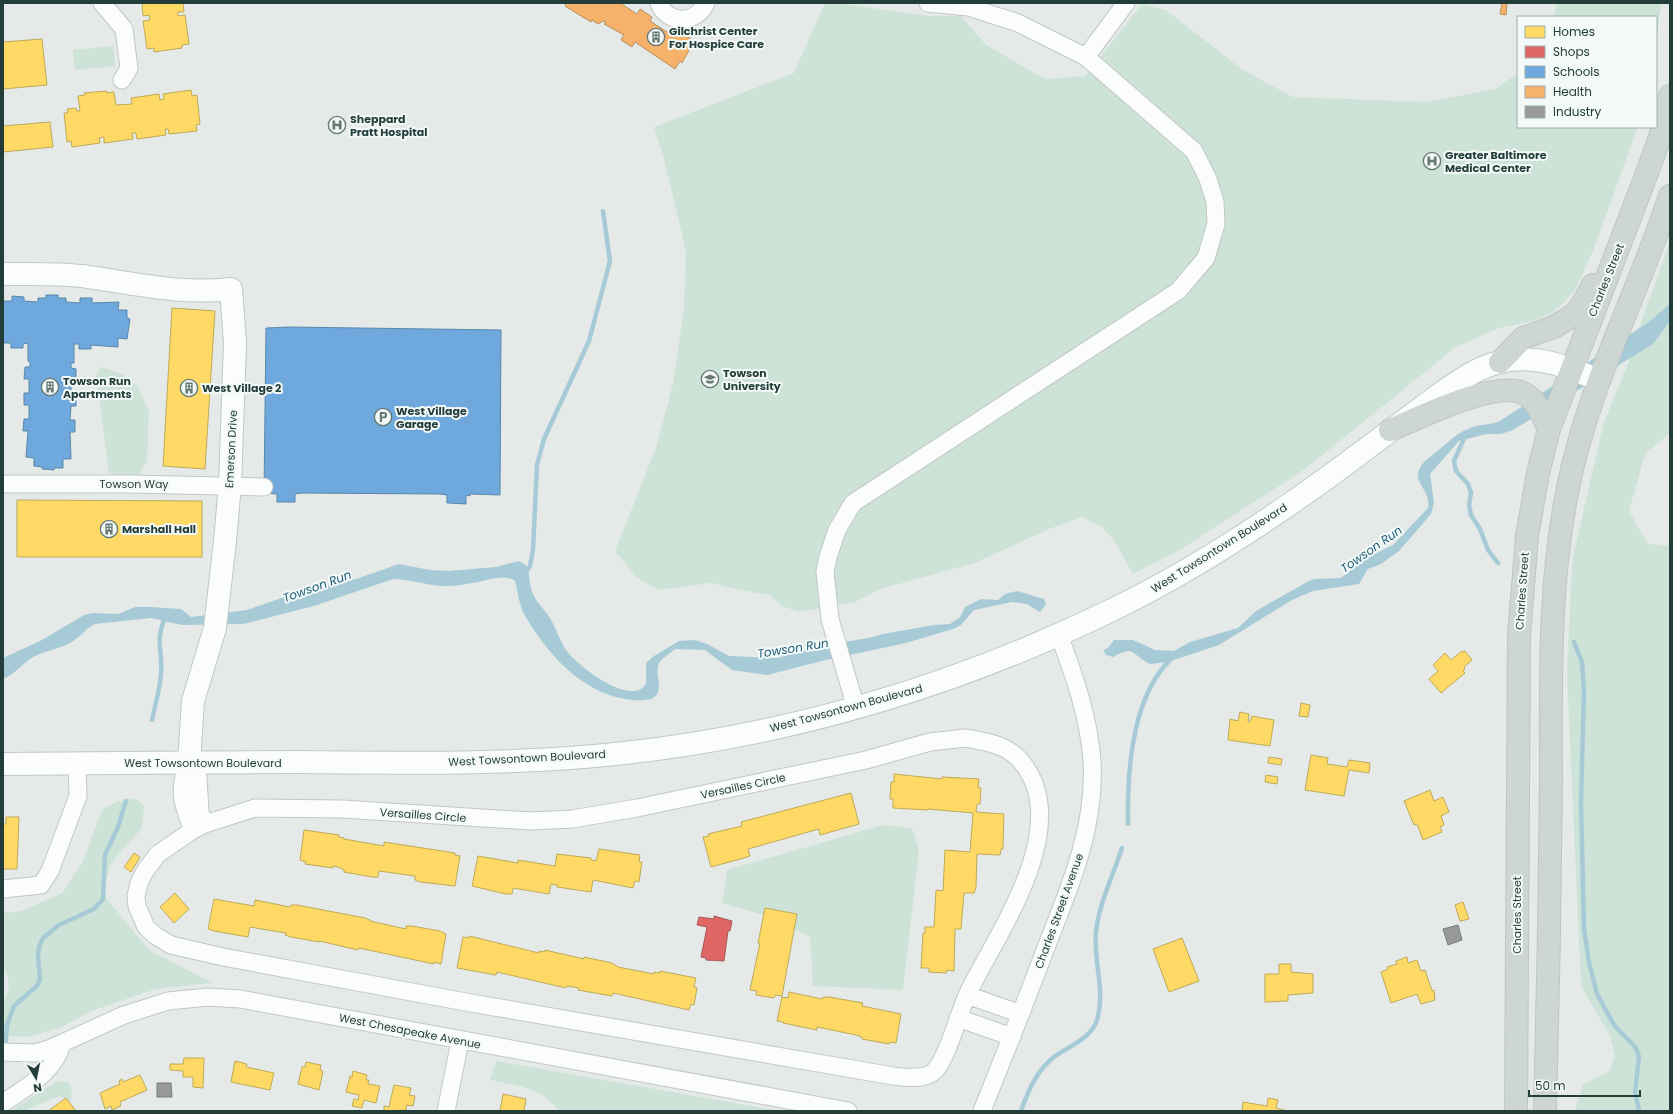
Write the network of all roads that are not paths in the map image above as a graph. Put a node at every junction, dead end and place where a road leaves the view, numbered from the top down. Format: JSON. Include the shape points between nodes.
{"nodes":[{"id":1,"x":102,"y":3,"type":"edge"},
{"id":2,"x":659,"y":3,"type":"edge"},
{"id":3,"x":706,"y":3,"type":"edge"},
{"id":4,"x":928,"y":3,"type":"edge"},
{"id":5,"x":1126,"y":3,"type":"edge"},
{"id":6,"x":1086,"y":57,"type":"junction"},
{"id":7,"x":122,"y":80,"type":"dead end"},
{"id":8,"x":1670,"y":96,"type":"edge"},
{"id":9,"x":1670,"y":196,"type":"edge"},
{"id":10,"x":1613,"y":261,"type":"junction"},
{"id":11,"x":3,"y":274,"type":"edge"},
{"id":12,"x":1500,"y":362,"type":"junction"},
{"id":13,"x":1571,"y":369,"type":"junction"},
{"id":14,"x":1599,"y":380,"type":"junction"},
{"id":15,"x":1549,"y":429,"type":"junction"},
{"id":16,"x":1390,"y":430,"type":"junction"},
{"id":17,"x":3,"y":484,"type":"edge"},
{"id":18,"x":230,"y":485,"type":"junction"},
{"id":19,"x":264,"y":487,"type":"dead end"},
{"id":20,"x":1059,"y":635,"type":"junction"},
{"id":21,"x":856,"y":708,"type":"junction"},
{"id":22,"x":190,"y":762,"type":"junction"},
{"id":23,"x":77,"y":763,"type":"junction"},
{"id":24,"x":3,"y":764,"type":"edge"},
{"id":25,"x":199,"y":827,"type":"junction"},
{"id":26,"x":3,"y":889,"type":"edge"},
{"id":27,"x":967,"y":995,"type":"junction"},
{"id":28,"x":1021,"y":1014,"type":"junction"},
{"id":29,"x":958,"y":1018,"type":"junction"},
{"id":30,"x":1012,"y":1037,"type":"junction"},
{"id":31,"x":460,"y":1041,"type":"junction"},
{"id":32,"x":62,"y":1044,"type":"junction"},
{"id":33,"x":8,"y":1052,"type":"edge"},
{"id":34,"x":3,"y":1103,"type":"edge"},
{"id":35,"x":446,"y":1111,"type":"edge"},
{"id":36,"x":848,"y":1111,"type":"edge"},
{"id":37,"x":982,"y":1111,"type":"edge"},
{"id":38,"x":1516,"y":1111,"type":"edge"},
{"id":39,"x":1545,"y":1111,"type":"edge"}],
"edges":[{"from":1,"to":7,"type":"street","via":[[124,29],[129,68]]},
{"from":2,"to":3,"type":"street","via":[[667,15],[682,20],[698,14]]},
{"from":4,"to":6,"type":"street","via":[[968,7],[1018,23]]},
{"from":5,"to":6,"type":"street"},
{"from":6,"to":21,"type":"street","via":[[1194,151],[1208,179],[1215,202],[1216,224],[1206,258],[1178,291],[853,503],[836,530],[825,572],[830,619]]},
{"from":8,"to":10,"type":"main road","name":"Charles Street","via":[[1660,137]]},
{"from":9,"to":14,"type":"main road"},
{"from":10,"to":12,"type":"main road","via":[[1591,288],[1575,314],[1554,327],[1523,338]]},
{"from":10,"to":13,"type":"main road","name":"Charles Street"},
{"from":11,"to":18,"type":"main road","name":"Emerson Drive","via":[[61,274],[182,291],[231,289],[235,343]]},
{"from":12,"to":13,"type":"main road","name":"West Towsontown Boulevard","via":[[1546,360]]},
{"from":12,"to":16,"type":"main road","name":"West Towsontown Boulevard","via":[[1460,380]]},
{"from":13,"to":14,"type":"main road","name":"West Towsontown Boulevard"},
{"from":13,"to":15,"type":"main road","name":"Charles Street"},
{"from":14,"to":39,"type":"main road","via":[[1573,462],[1554,572]]},
{"from":15,"to":16,"type":"main road","via":[[1536,404],[1526,394],[1516,390],[1503,390],[1484,392]]},
{"from":15,"to":38,"type":"main road","name":"Charles Street","via":[[1529,523],[1519,627]]},
{"from":16,"to":20,"type":"main road","name":"West Towsontown Boulevard","via":[[1292,503],[1208,557],[1166,583]]},
{"from":17,"to":18,"type":"street","name":"Towson Way"},
{"from":18,"to":19,"type":"street","name":"Towson Way"},
{"from":18,"to":22,"type":"main road","name":"Emerson Drive","via":[[215,628],[193,701]]},
{"from":20,"to":21,"type":"main road","name":"West Towsontown Boulevard","via":[[933,685]]},
{"from":20,"to":28,"type":"street","name":"Charles Street Avenue","via":[[1072,671],[1089,736],[1092,761],[1090,806],[1073,879]]},
{"from":21,"to":22,"type":"main road","name":"West Towsontown Boulevard","via":[[723,738],[625,753],[519,761],[438,763]]},
{"from":22,"to":23,"type":"main road","name":"West Towsontown Boulevard"},
{"from":22,"to":25,"type":"street","via":[[184,776],[182,803]]},
{"from":23,"to":24,"type":"main road","name":"West Towsontown Boulevard"},
{"from":23,"to":26,"type":"street","via":[[78,796],[50,871],[41,885]]},
{"from":25,"to":27,"type":"street","name":"Versailles Circle","via":[[255,808],[343,809],[490,820],[572,819],[637,808],[866,760],[930,742],[965,738],[991,742],[1010,750],[1024,762],[1038,794],[1040,827],[1037,847],[1025,884]]},
{"from":25,"to":29,"type":"street","name":"Versailles Circle","via":[[152,861],[139,883],[137,906],[146,927],[171,945],[471,1004],[910,1078],[932,1074],[942,1062]]},
{"from":27,"to":28,"type":"street"},
{"from":27,"to":29,"type":"street","name":"Versailles Circle"},
{"from":28,"to":30,"type":"street","name":"Charles Street Avenue"},
{"from":29,"to":30,"type":"street"},
{"from":30,"to":37,"type":"street","name":"Charles Street Avenue"},
{"from":31,"to":32,"type":"street","name":"West Chesapeake Avenue","via":[[240,999],[208,997],[168,1001],[147,1007],[96,1027]]},
{"from":31,"to":35,"type":"street"},
{"from":31,"to":36,"type":"street","name":"West Chesapeake Avenue"},
{"from":32,"to":33,"type":"street","name":"West Chesapeake Avenue","via":[[35,1054]]},
{"from":32,"to":34,"type":"street","via":[[59,1056],[50,1066],[30,1085]]}]}
